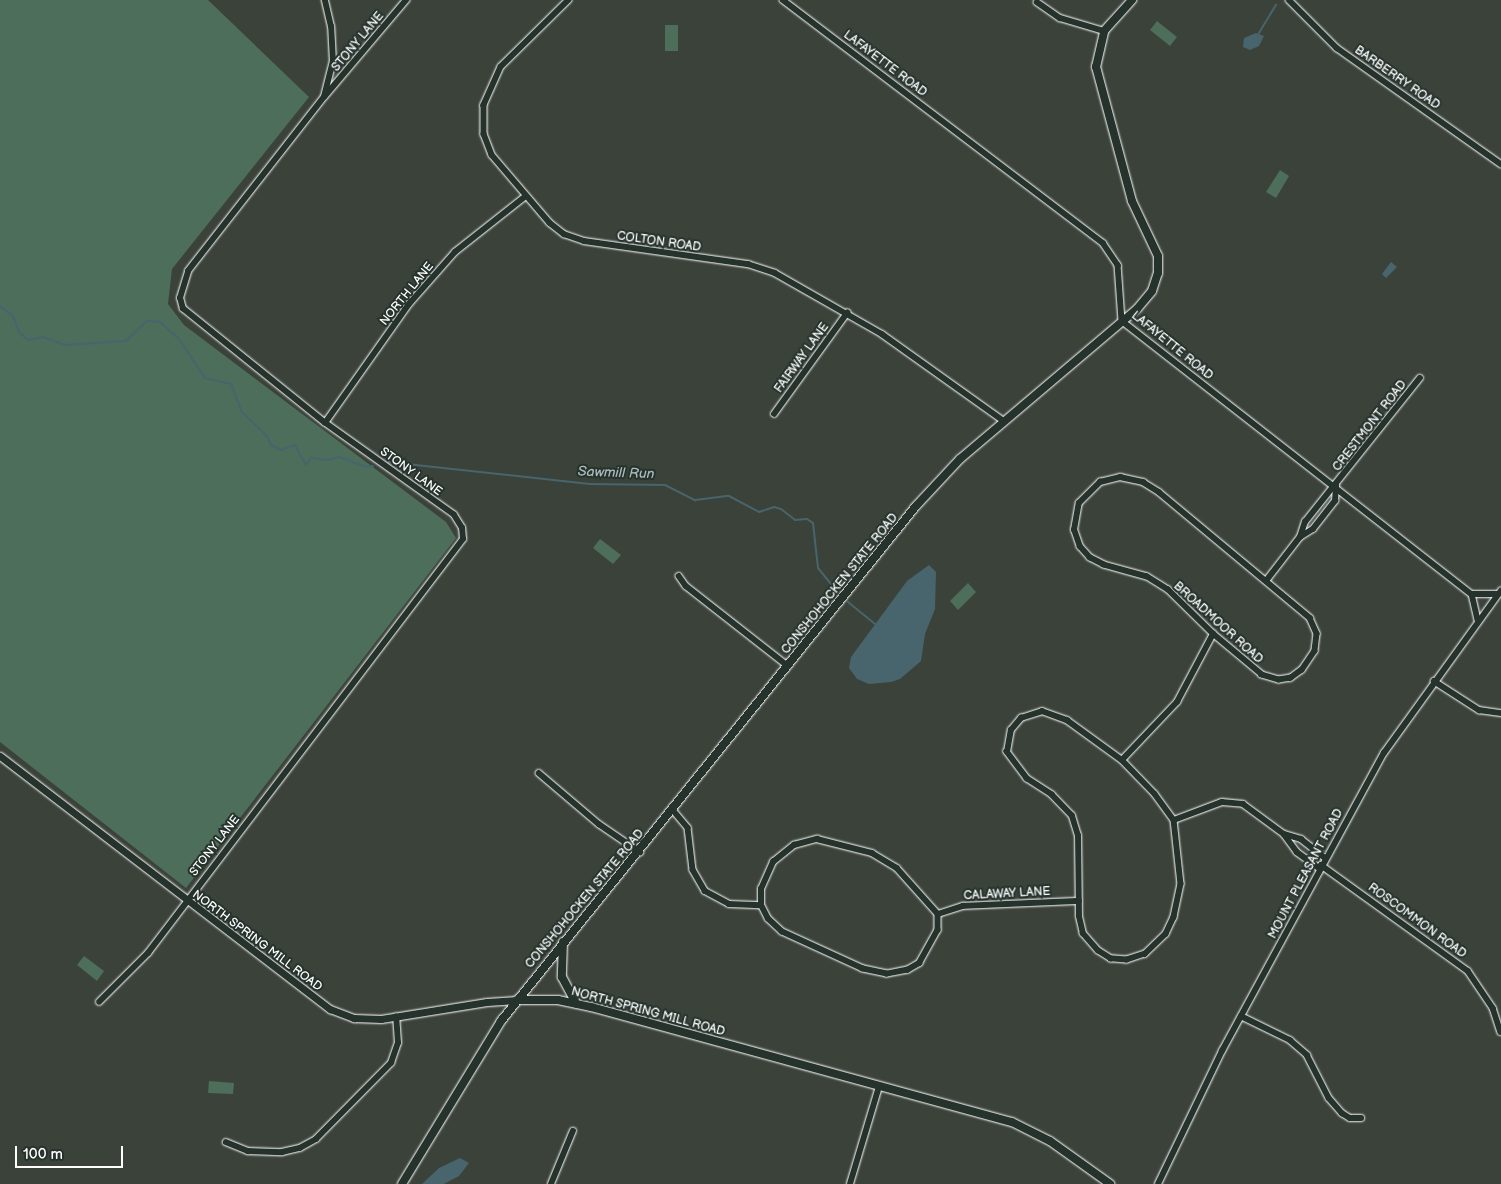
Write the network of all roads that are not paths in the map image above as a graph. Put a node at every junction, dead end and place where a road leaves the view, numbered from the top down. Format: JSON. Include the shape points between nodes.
{"nodes":[{"id":1,"x":325,"y":0,"type":"edge"},
{"id":2,"x":406,"y":0,"type":"edge"},
{"id":3,"x":569,"y":0,"type":"edge"},
{"id":4,"x":783,"y":0,"type":"edge"},
{"id":5,"x":1132,"y":0,"type":"edge"},
{"id":6,"x":1289,"y":0,"type":"edge"},
{"id":7,"x":1037,"y":2,"type":"dead end"},
{"id":8,"x":1104,"y":31,"type":"junction"},
{"id":9,"x":324,"y":97,"type":"junction"},
{"id":10,"x":1501,"y":164,"type":"edge"},
{"id":11,"x":526,"y":196,"type":"junction"},
{"id":12,"x":847,"y":313,"type":"junction"},
{"id":13,"x":1122,"y":321,"type":"junction"},
{"id":14,"x":1420,"y":378,"type":"dead end"},
{"id":15,"x":774,"y":414,"type":"dead end"},
{"id":16,"x":1004,"y":421,"type":"junction"},
{"id":17,"x":325,"y":423,"type":"junction"},
{"id":18,"x":1336,"y":486,"type":"junction"},
{"id":19,"x":1300,"y":537,"type":"junction"},
{"id":20,"x":679,"y":576,"type":"dead end"},
{"id":21,"x":1266,"y":581,"type":"junction"},
{"id":22,"x":1500,"y":592,"type":"edge"},
{"id":23,"x":1472,"y":594,"type":"junction"},
{"id":24,"x":1478,"y":620,"type":"junction"},
{"id":25,"x":1213,"y":634,"type":"junction"},
{"id":26,"x":788,"y":666,"type":"junction"},
{"id":27,"x":1434,"y":681,"type":"junction"},
{"id":28,"x":1501,"y":713,"type":"edge"},
{"id":29,"x":0,"y":756,"type":"edge"},
{"id":30,"x":1122,"y":760,"type":"junction"},
{"id":31,"x":538,"y":773,"type":"dead end"},
{"id":32,"x":673,"y":810,"type":"junction"},
{"id":33,"x":1174,"y":820,"type":"junction"},
{"id":34,"x":1284,"y":834,"type":"junction"},
{"id":35,"x":640,"y":852,"type":"junction"},
{"id":36,"x":1325,"y":858,"type":"junction"},
{"id":37,"x":1320,"y":867,"type":"junction"},
{"id":38,"x":185,"y":901,"type":"junction"},
{"id":39,"x":1079,"y":901,"type":"junction"},
{"id":40,"x":761,"y":905,"type":"junction"},
{"id":41,"x":938,"y":914,"type":"junction"},
{"id":42,"x":563,"y":942,"type":"junction"},
{"id":43,"x":517,"y":1000,"type":"junction"},
{"id":44,"x":99,"y":1002,"type":"dead end"},
{"id":45,"x":576,"y":1003,"type":"junction"},
{"id":46,"x":1241,"y":1016,"type":"junction"},
{"id":47,"x":396,"y":1017,"type":"junction"},
{"id":48,"x":1501,"y":1032,"type":"edge"},
{"id":49,"x":879,"y":1087,"type":"junction"},
{"id":50,"x":1361,"y":1118,"type":"dead end"},
{"id":51,"x":572,"y":1131,"type":"dead end"},
{"id":52,"x":226,"y":1142,"type":"dead end"},
{"id":53,"x":402,"y":1184,"type":"edge"},
{"id":54,"x":551,"y":1184,"type":"edge"},
{"id":55,"x":850,"y":1184,"type":"edge"},
{"id":56,"x":1110,"y":1184,"type":"edge"},
{"id":57,"x":1158,"y":1184,"type":"edge"}],
"edges":[{"from":1,"to":9,"type":"street","name":"STONY LANE","via":[[333,62]]},
{"from":2,"to":9,"type":"street","name":"STONY LANE"},
{"from":3,"to":11,"type":"street","name":"COLTON ROAD","via":[[501,67],[484,105],[484,134],[491,154]]},
{"from":4,"to":13,"type":"street","name":"LAFAYETTE ROAD","via":[[1103,242],[1118,265]]},
{"from":5,"to":8,"type":"main road","name":"CONSHOHOCKEN STATE ROAD","via":[[1113,17]]},
{"from":6,"to":10,"type":"street","name":"BARBERRY ROAD","via":[[1337,48]]},
{"from":7,"to":8,"type":"street","via":[[1060,18]]},
{"from":8,"to":13,"type":"main road","name":"CONSHOHOCKEN STATE ROAD","via":[[1096,60],[1099,86],[1132,201],[1158,261],[1157,279],[1152,291]]},
{"from":9,"to":17,"type":"street","name":"STONY LANE","via":[[188,271],[180,298],[183,309]]},
{"from":11,"to":12,"type":"street","name":"COLTON ROAD","via":[[556,229],[573,238],[762,268],[789,279]]},
{"from":11,"to":17,"type":"street","name":"NORTH LANE","via":[[456,252],[408,304]]},
{"from":12,"to":15,"type":"street","name":"FAIRWAY LANE"},
{"from":12,"to":16,"type":"street","name":"COLTON ROAD","via":[[901,346]]},
{"from":13,"to":16,"type":"main road","name":"CONSHOHOCKEN STATE ROAD"},
{"from":13,"to":18,"type":"street","name":"LAFAYETTE ROAD"},
{"from":14,"to":18,"type":"street","name":"CRESTMONT ROAD"},
{"from":16,"to":26,"type":"main road","name":"CONSHOHOCKEN STATE ROAD","via":[[935,484]]},
{"from":17,"to":38,"type":"street","name":"STONY LANE","via":[[454,515],[462,528],[463,539]]},
{"from":18,"to":19,"type":"street","via":[[1304,522]]},
{"from":18,"to":19,"type":"street","via":[[1335,500],[1313,529]]},
{"from":18,"to":23,"type":"street","name":"LAFAYETTE ROAD"},
{"from":19,"to":21,"type":"street"},
{"from":20,"to":26,"type":"street","via":[[686,586]]},
{"from":21,"to":25,"type":"street","name":"BROADMOOR ROAD","via":[[1310,618],[1317,634],[1315,651],[1302,670],[1291,678],[1279,680],[1262,675]]},
{"from":21,"to":25,"type":"street","name":"BROADMOOR ROAD","via":[[1160,492],[1143,482],[1110,479],[1087,492],[1074,516],[1080,547],[1090,558],[1147,577],[1168,590]]},
{"from":22,"to":23,"type":"street"},
{"from":22,"to":24,"type":"street","name":"MOUNT PLEASANT ROAD"},
{"from":23,"to":24,"type":"street"},
{"from":24,"to":27,"type":"street","name":"MOUNT PLEASANT ROAD"},
{"from":25,"to":30,"type":"street","via":[[1176,702]]},
{"from":26,"to":32,"type":"main road","name":"CONSHOHOCKEN STATE ROAD"},
{"from":27,"to":28,"type":"street","via":[[1479,710]]},
{"from":27,"to":36,"type":"street","name":"MOUNT PLEASANT ROAD","via":[[1384,753]]},
{"from":29,"to":38,"type":"street","name":"NORTH SPRING MILL ROAD"},
{"from":30,"to":33,"type":"street","via":[[1155,794]]},
{"from":30,"to":39,"type":"street","via":[[1067,720],[1042,712],[1021,718],[1011,730],[1007,752],[1027,780],[1052,795],[1072,816],[1078,836]]},
{"from":31,"to":35,"type":"street"},
{"from":32,"to":35,"type":"main road","name":"CONSHOHOCKEN STATE ROAD"},
{"from":32,"to":40,"type":"street","via":[[688,828],[693,870],[705,891],[729,904]]},
{"from":33,"to":34,"type":"street","via":[[1208,805],[1232,801],[1243,804]]},
{"from":33,"to":39,"type":"street","via":[[1181,884],[1174,916],[1166,934],[1153,948],[1127,960],[1111,959],[1098,951],[1083,934]]},
{"from":34,"to":36,"type":"street","via":[[1301,839]]},
{"from":34,"to":37,"type":"street","name":"ROSCOMMON ROAD","via":[[1298,852]]},
{"from":35,"to":42,"type":"main road","name":"CONSHOHOCKEN STATE ROAD"},
{"from":36,"to":37,"type":"street","name":"MOUNT PLEASANT ROAD"},
{"from":37,"to":46,"type":"street","name":"MOUNT PLEASANT ROAD"},
{"from":37,"to":48,"type":"street","name":"ROSCOMMON ROAD","via":[[1468,971],[1493,1008]]},
{"from":38,"to":44,"type":"street","via":[[142,960]]},
{"from":38,"to":47,"type":"street","name":"NORTH SPRING MILL ROAD","via":[[330,1009],[364,1019]]},
{"from":39,"to":41,"type":"street","name":"CALAWAY LANE","via":[[963,906]]},
{"from":40,"to":41,"type":"street","via":[[768,919],[782,932],[842,956],[863,969],[887,974],[908,970],[920,963],[938,930]]},
{"from":40,"to":41,"type":"street","via":[[761,889],[773,862],[794,845],[818,839],[872,853],[897,868]]},
{"from":42,"to":43,"type":"main road","name":"CONSHOHOCKEN STATE ROAD"},
{"from":42,"to":45,"type":"main road","via":[[562,977]]},
{"from":43,"to":45,"type":"main road","name":"NORTH SPRING MILL ROAD"},
{"from":43,"to":47,"type":"street","name":"NORTH SPRING MILL ROAD"},
{"from":43,"to":53,"type":"main road","name":"CONSHOHOCKEN STATE ROAD"},
{"from":45,"to":49,"type":"main road","name":"NORTH SPRING MILL ROAD"},
{"from":46,"to":50,"type":"street","via":[[1290,1040],[1307,1055],[1328,1098],[1350,1118]]},
{"from":46,"to":57,"type":"street","name":"MOUNT PLEASANT ROAD"},
{"from":47,"to":52,"type":"street","via":[[398,1043],[391,1063],[316,1138],[300,1148],[282,1152],[248,1151]]},
{"from":49,"to":55,"type":"street"},
{"from":49,"to":56,"type":"main road","name":"NORTH SPRING MILL ROAD","via":[[1024,1127],[1050,1141]]},
{"from":51,"to":54,"type":"street"}]}
